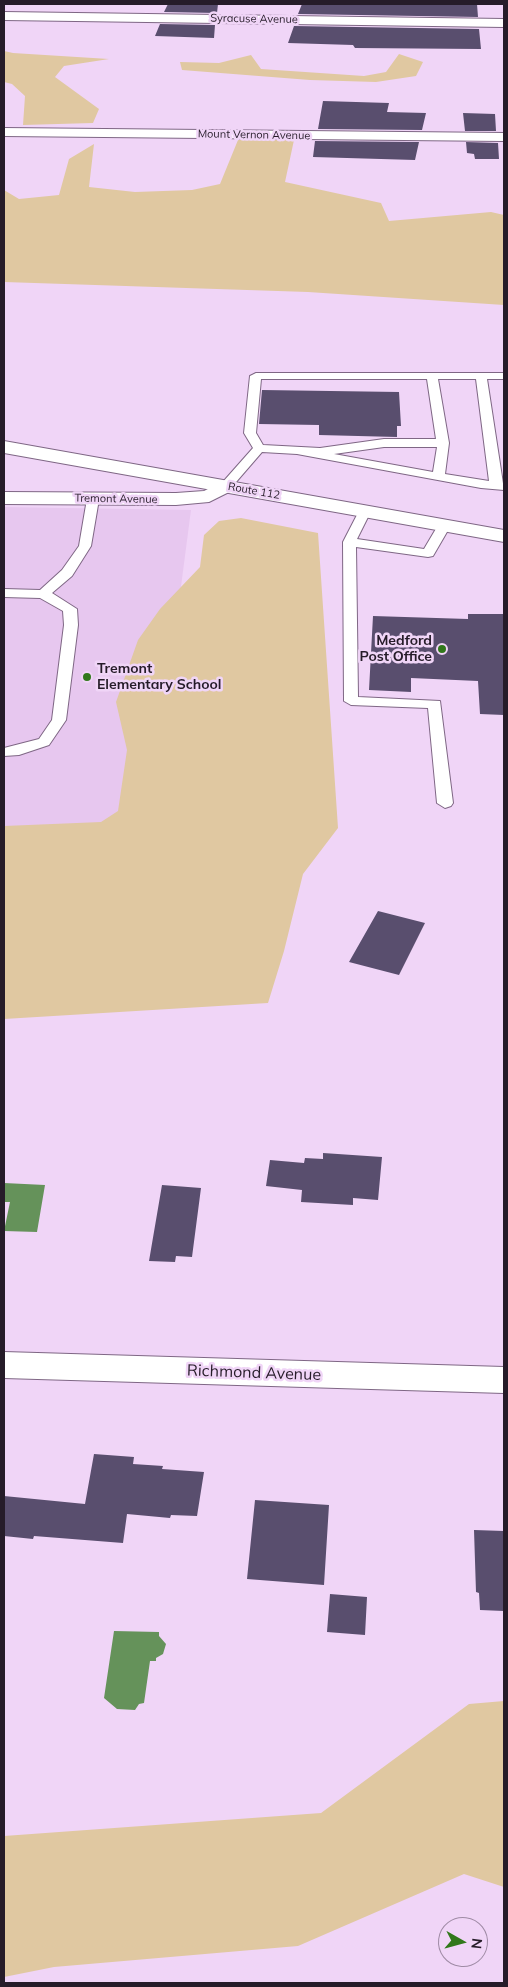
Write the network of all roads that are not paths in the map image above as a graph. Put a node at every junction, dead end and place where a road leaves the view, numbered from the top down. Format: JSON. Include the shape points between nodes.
{"nodes":[{"id":1,"x":261,"y":4,"type":"edge"},
{"id":2,"x":4,"y":16,"type":"edge"},
{"id":3,"x":259,"y":19,"type":"junction"},
{"id":4,"x":504,"y":23,"type":"edge"},
{"id":5,"x":4,"y":132,"type":"edge"},
{"id":6,"x":504,"y":137,"type":"edge"},
{"id":7,"x":432,"y":376,"type":"junction"},
{"id":8,"x":481,"y":376,"type":"junction"},
{"id":9,"x":504,"y":376,"type":"edge"},
{"id":10,"x":443,"y":443,"type":"junction"},
{"id":11,"x":4,"y":447,"type":"edge"},
{"id":12,"x":259,"y":448,"type":"junction"},
{"id":13,"x":299,"y":451,"type":"junction"},
{"id":14,"x":439,"y":476,"type":"junction"},
{"id":15,"x":226,"y":486,"type":"junction"},
{"id":16,"x":500,"y":486,"type":"edge"},
{"id":17,"x":4,"y":498,"type":"edge"},
{"id":18,"x":93,"y":499,"type":"junction"},
{"id":19,"x":365,"y":511,"type":"junction"},
{"id":20,"x":445,"y":525,"type":"junction"},
{"id":21,"x":480,"y":532,"type":"junction"},
{"id":22,"x":504,"y":532,"type":"edge"},
{"id":23,"x":504,"y":536,"type":"edge"},
{"id":24,"x":349,"y":542,"type":"junction"},
{"id":25,"x":4,"y":593,"type":"edge"},
{"id":26,"x":43,"y":594,"type":"junction"},
{"id":27,"x":4,"y":752,"type":"edge"},
{"id":28,"x":445,"y":803,"type":"dead end"},
{"id":29,"x":4,"y":1365,"type":"edge"},
{"id":30,"x":504,"y":1380,"type":"edge"}],
"edges":[{"from":1,"to":3,"type":"street"},
{"from":2,"to":3,"type":"street","name":"Syracuse Avenue"},
{"from":3,"to":4,"type":"street","name":"Syracuse Avenue"},
{"from":5,"to":6,"type":"street","name":"Mount Vernon Avenue"},
{"from":7,"to":8,"type":"lane"},
{"from":7,"to":10,"type":"lane"},
{"from":7,"to":12,"type":"lane","via":[[256,376],[250,433]]},
{"from":8,"to":9,"type":"lane"},
{"from":8,"to":16,"type":"lane"},
{"from":10,"to":13,"type":"lane","via":[[384,442],[320,452]]},
{"from":10,"to":14,"type":"lane"},
{"from":11,"to":15,"type":"street","name":"Route 112"},
{"from":12,"to":13,"type":"lane"},
{"from":12,"to":15,"type":"lane"},
{"from":13,"to":14,"type":"lane"},
{"from":14,"to":16,"type":"lane"},
{"from":15,"to":18,"type":"street","name":"Tremont Avenue","via":[[209,496],[195,498]]},
{"from":15,"to":19,"type":"street","name":"Route 112"},
{"from":17,"to":18,"type":"street","name":"Tremont Avenue"},
{"from":18,"to":26,"type":"lane","via":[[85,546],[66,573]]},
{"from":19,"to":20,"type":"street","name":"Route 112"},
{"from":19,"to":24,"type":"lane"},
{"from":20,"to":21,"type":"street","name":"Route 112"},
{"from":20,"to":24,"type":"lane","via":[[428,553]]},
{"from":21,"to":22,"type":"lane"},
{"from":21,"to":23,"type":"street","name":"Route 112"},
{"from":24,"to":28,"type":"lane","via":[[351,700],[435,704]]},
{"from":25,"to":26,"type":"lane"},
{"from":26,"to":27,"type":"lane","via":[[70,609],[71,625],[59,720],[44,742]]},
{"from":29,"to":30,"type":"street","name":"Richmond Avenue"}]}
